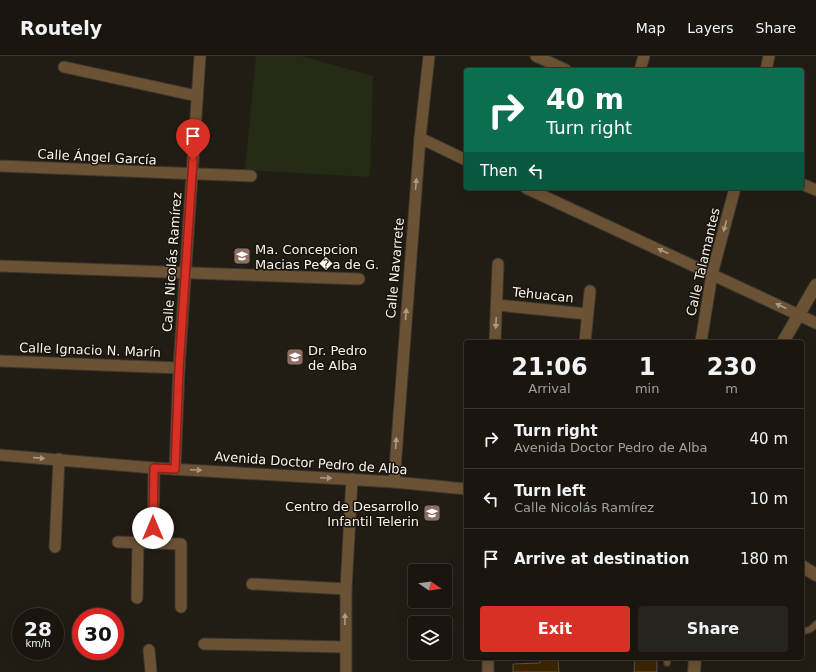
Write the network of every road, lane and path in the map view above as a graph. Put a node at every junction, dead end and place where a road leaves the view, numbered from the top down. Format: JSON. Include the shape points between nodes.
{"nodes":[{"id":1,"x":200,"y":56,"type":"edge"},
{"id":2,"x":429,"y":56,"type":"edge"},
{"id":3,"x":536,"y":56,"type":"edge"},
{"id":4,"x":644,"y":56,"type":"edge"},
{"id":5,"x":769,"y":56,"type":"edge"},
{"id":6,"x":64,"y":67,"type":"dead end"},
{"id":7,"x":562,"y":68,"type":"edge"},
{"id":8,"x":641,"y":68,"type":"edge"},
{"id":9,"x":766,"y":68,"type":"edge"},
{"id":10,"x":197,"y":96,"type":"junction"},
{"id":11,"x":420,"y":138,"type":"junction"},
{"id":12,"x":464,"y":159,"type":"edge"},
{"id":13,"x":0,"y":166,"type":"edge"},
{"id":14,"x":192,"y":175,"type":"junction"},
{"id":15,"x":252,"y":176,"type":"dead end"},
{"id":16,"x":804,"y":185,"type":"edge"},
{"id":17,"x":530,"y":190,"type":"edge"},
{"id":18,"x":734,"y":190,"type":"edge"},
{"id":19,"x":816,"y":190,"type":"edge"},
{"id":20,"x":498,"y":264,"type":"dead end"},
{"id":21,"x":0,"y":266,"type":"edge"},
{"id":22,"x":185,"y":272,"type":"junction"},
{"id":23,"x":712,"y":274,"type":"junction"},
{"id":24,"x":359,"y":279,"type":"dead end"},
{"id":25,"x":816,"y":285,"type":"edge"},
{"id":26,"x":590,"y":291,"type":"dead end"},
{"id":27,"x":497,"y":305,"type":"junction"},
{"id":28,"x":587,"y":314,"type":"junction"},
{"id":29,"x":799,"y":315,"type":"junction"},
{"id":30,"x":816,"y":323,"type":"edge"},
{"id":31,"x":495,"y":340,"type":"edge"},
{"id":32,"x":585,"y":340,"type":"edge"},
{"id":33,"x":700,"y":340,"type":"edge"},
{"id":34,"x":784,"y":340,"type":"edge"},
{"id":35,"x":0,"y":361,"type":"edge"},
{"id":36,"x":179,"y":368,"type":"junction"},
{"id":37,"x":0,"y":456,"type":"edge"},
{"id":38,"x":59,"y":459,"type":"junction"},
{"id":39,"x":154,"y":468,"type":"junction"},
{"id":40,"x":175,"y":469,"type":"junction"},
{"id":41,"x":352,"y":479,"type":"junction"},
{"id":42,"x":394,"y":482,"type":"junction"},
{"id":43,"x":464,"y":489,"type":"edge"},
{"id":44,"x":118,"y":542,"type":"dead end"},
{"id":45,"x":138,"y":543,"type":"junction"},
{"id":46,"x":153,"y":543,"type":"junction"},
{"id":47,"x":55,"y":547,"type":"dead end"},
{"id":48,"x":804,"y":567,"type":"edge"},
{"id":49,"x":816,"y":575,"type":"edge"},
{"id":50,"x":252,"y":584,"type":"dead end"},
{"id":51,"x":346,"y":589,"type":"junction"},
{"id":52,"x":136,"y":598,"type":"dead end"},
{"id":53,"x":181,"y":607,"type":"dead end"},
{"id":54,"x":816,"y":624,"type":"edge"},
{"id":55,"x":804,"y":631,"type":"edge"},
{"id":56,"x":204,"y":644,"type":"dead end"},
{"id":57,"x":345,"y":647,"type":"junction"},
{"id":58,"x":149,"y":650,"type":"dead end"},
{"id":59,"x":488,"y":660,"type":"edge"},
{"id":60,"x":694,"y":660,"type":"edge"},
{"id":61,"x":151,"y":672,"type":"edge"},
{"id":62,"x":346,"y":672,"type":"edge"},
{"id":63,"x":488,"y":672,"type":"edge"},
{"id":64,"x":694,"y":672,"type":"edge"}],
"edges":[{"from":1,"to":10,"type":"street","name":"Calle Nicolás Ramírez"},
{"from":2,"to":11,"type":"street","name":"Calle Navarrete"},
{"from":3,"to":7,"type":"street"},
{"from":4,"to":8,"type":"street"},
{"from":5,"to":9,"type":"street"},
{"from":6,"to":10,"type":"street"},
{"from":10,"to":14,"type":"street","name":"Calle Nicolás Ramírez"},
{"from":11,"to":12,"type":"street"},
{"from":42,"to":11,"type":"street","name":"Calle Navarrete","one_way":true},
{"from":13,"to":14,"type":"street","name":"Calle Ángel García"},
{"from":14,"to":15,"type":"street","name":"Calle Ángel García"},
{"from":14,"to":22,"type":"street","name":"Calle Nicolás Ramírez"},
{"from":16,"to":19,"type":"street"},
{"from":23,"to":17,"type":"street","one_way":true},
{"from":18,"to":23,"type":"street","name":"Calle Talamantes","one_way":true},
{"from":20,"to":27,"type":"street"},
{"from":21,"to":22,"type":"street"},
{"from":22,"to":24,"type":"street"},
{"from":22,"to":36,"type":"street","name":"Calle Nicolás Ramírez"},
{"from":29,"to":23,"type":"street","one_way":true},
{"from":23,"to":33,"type":"street","name":"Calle Talamantes"},
{"from":25,"to":29,"type":"street"},
{"from":26,"to":28,"type":"street"},
{"from":27,"to":28,"type":"street","name":"Tehuacan"},
{"from":27,"to":31,"type":"street","one_way":true},
{"from":28,"to":32,"type":"street"},
{"from":29,"to":30,"type":"street"},
{"from":29,"to":34,"type":"street"},
{"from":35,"to":36,"type":"street","name":"Calle Ignacio N. Marín"},
{"from":36,"to":40,"type":"street","name":"Calle Nicolás Ramírez"},
{"from":37,"to":38,"type":"street","name":"Avenida Doctor Pedro de Alba","one_way":true},
{"from":38,"to":39,"type":"street","name":"Avenida Doctor Pedro de Alba"},
{"from":38,"to":47,"type":"street"},
{"from":39,"to":40,"type":"street","name":"Avenida Doctor Pedro de Alba"},
{"from":39,"to":46,"type":"street"},
{"from":40,"to":41,"type":"street","name":"Avenida Doctor Pedro de Alba","one_way":true},
{"from":41,"to":42,"type":"street","name":"Avenida Doctor Pedro de Alba"},
{"from":41,"to":51,"type":"street"},
{"from":42,"to":43,"type":"street","name":"Avenida Doctor Pedro de Alba"},
{"from":44,"to":45,"type":"street"},
{"from":45,"to":46,"type":"street"},
{"from":45,"to":52,"type":"street"},
{"from":46,"to":53,"type":"street","via":[[179,543],[182,546]]},
{"from":48,"to":49,"type":"street"},
{"from":50,"to":51,"type":"street"},
{"from":57,"to":51,"type":"street","one_way":true},
{"from":54,"to":55,"type":"lane","via":[[812,629]]},
{"from":56,"to":57,"type":"street"},
{"from":57,"to":62,"type":"street"},
{"from":58,"to":61,"type":"street"},
{"from":59,"to":63,"type":"street"},
{"from":60,"to":64,"type":"street"}]}
